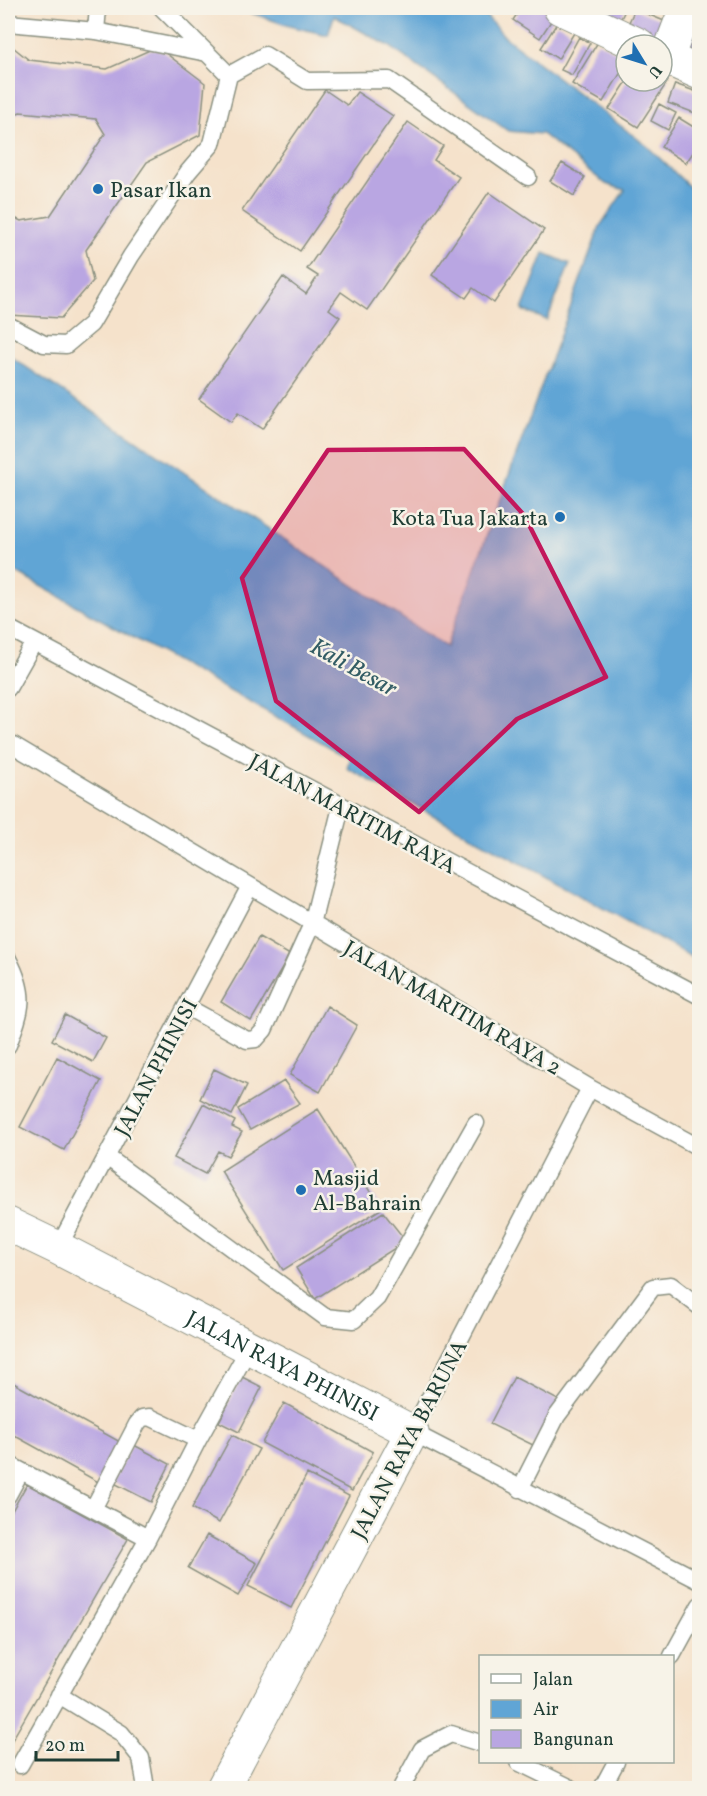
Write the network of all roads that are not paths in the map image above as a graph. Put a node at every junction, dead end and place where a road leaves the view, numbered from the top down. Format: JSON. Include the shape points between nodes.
{"nodes":[{"id":1,"x":98,"y":8,"type":"edge"},
{"id":2,"x":162,"y":8,"type":"edge"},
{"id":3,"x":560,"y":8,"type":"edge"},
{"id":4,"x":686,"y":8,"type":"edge"},
{"id":5,"x":8,"y":23,"type":"edge"},
{"id":6,"x":96,"y":31,"type":"junction"},
{"id":7,"x":614,"y":33,"type":"edge"},
{"id":8,"x":669,"y":33,"type":"edge"},
{"id":9,"x":207,"y":53,"type":"junction"},
{"id":10,"x":674,"y":61,"type":"edge"},
{"id":11,"x":699,"y":73,"type":"edge"},
{"id":12,"x":229,"y":75,"type":"junction"},
{"id":13,"x":528,"y":177,"type":"dead end"},
{"id":14,"x":8,"y":325,"type":"edge"},
{"id":15,"x":8,"y":628,"type":"edge"},
{"id":16,"x":34,"y":642,"type":"junction"},
{"id":17,"x":8,"y":688,"type":"edge"},
{"id":18,"x":8,"y":742,"type":"edge"},
{"id":19,"x":341,"y":807,"type":"junction"},
{"id":20,"x":250,"y":886,"type":"junction"},
{"id":21,"x":312,"y":924,"type":"junction"},
{"id":22,"x":8,"y":959,"type":"edge"},
{"id":23,"x":699,"y":996,"type":"edge"},
{"id":24,"x":187,"y":1007,"type":"junction"},
{"id":25,"x":8,"y":1045,"type":"edge"},
{"id":26,"x":590,"y":1088,"type":"junction"},
{"id":27,"x":476,"y":1123,"type":"dead end"},
{"id":28,"x":699,"y":1148,"type":"edge"},
{"id":29,"x":106,"y":1158,"type":"junction"},
{"id":30,"x":8,"y":1224,"type":"edge"},
{"id":31,"x":58,"y":1248,"type":"junction"},
{"id":32,"x":699,"y":1307,"type":"edge"},
{"id":33,"x":249,"y":1348,"type":"junction"},
{"id":34,"x":412,"y":1432,"type":"junction"},
{"id":35,"x":198,"y":1440,"type":"junction"},
{"id":36,"x":14,"y":1468,"type":"edge"},
{"id":37,"x":520,"y":1489,"type":"junction"},
{"id":38,"x":8,"y":1495,"type":"edge"},
{"id":39,"x":93,"y":1509,"type":"junction"},
{"id":40,"x":148,"y":1538,"type":"junction"},
{"id":41,"x":699,"y":1581,"type":"edge"},
{"id":42,"x":699,"y":1605,"type":"edge"},
{"id":43,"x":673,"y":1655,"type":"edge"},
{"id":44,"x":59,"y":1695,"type":"junction"},
{"id":45,"x":479,"y":1743,"type":"edge"},
{"id":46,"x":522,"y":1763,"type":"edge"},
{"id":47,"x":615,"y":1763,"type":"edge"},
{"id":48,"x":20,"y":1765,"type":"dead end"},
{"id":49,"x":146,"y":1788,"type":"edge"},
{"id":50,"x":223,"y":1788,"type":"edge"},
{"id":51,"x":401,"y":1788,"type":"edge"},
{"id":52,"x":571,"y":1788,"type":"edge"},
{"id":53,"x":602,"y":1788,"type":"edge"}],
"edges":[{"from":1,"to":6,"type":"lane"},
{"from":2,"to":9,"type":"lane"},
{"from":3,"to":7,"type":"street"},
{"from":4,"to":8,"type":"street"},
{"from":5,"to":6,"type":"lane"},
{"from":6,"to":9,"type":"lane"},
{"from":9,"to":12,"type":"lane"},
{"from":10,"to":11,"type":"street"},
{"from":12,"to":13,"type":"lane","via":[[265,55],[307,81],[389,80]]},
{"from":12,"to":14,"type":"lane","via":[[212,144],[188,172],[131,256],[91,324],[66,345],[44,344]]},
{"from":15,"to":16,"type":"lane","name":"JALAN MARITIM RAYA"},
{"from":16,"to":17,"type":"lane"},
{"from":16,"to":19,"type":"lane","name":"JALAN MARITIM RAYA"},
{"from":18,"to":20,"type":"lane","name":"JALAN MARITIM RAYA 2"},
{"from":19,"to":21,"type":"lane"},
{"from":19,"to":23,"type":"lane","name":"JALAN MARITIM RAYA"},
{"from":20,"to":21,"type":"lane","name":"JALAN MARITIM RAYA 2"},
{"from":20,"to":24,"type":"lane","name":"JALAN PHINISI"},
{"from":21,"to":24,"type":"lane","via":[[264,1030],[256,1039],[247,1040]]},
{"from":21,"to":26,"type":"lane","name":"JALAN MARITIM RAYA 2"},
{"from":22,"to":25,"type":"lane","via":[[16,974],[21,1011]]},
{"from":24,"to":29,"type":"lane","name":"JALAN PHINISI"},
{"from":26,"to":28,"type":"lane","name":"JALAN MARITIM RAYA 2"},
{"from":26,"to":34,"type":"lane","name":"JALAN RAYA BARUNA"},
{"from":27,"to":29,"type":"lane","via":[[377,1298],[354,1320],[325,1317]]},
{"from":29,"to":31,"type":"lane","name":"JALAN PHINISI"},
{"from":30,"to":31,"type":"street","name":"JALAN RAYA PHINISI"},
{"from":31,"to":33,"type":"street","name":"JALAN RAYA PHINISI"},
{"from":32,"to":37,"type":"lane","via":[[671,1285],[653,1287],[557,1416]]},
{"from":33,"to":34,"type":"street","name":"JALAN RAYA PHINISI"},
{"from":33,"to":35,"type":"lane"},
{"from":34,"to":37,"type":"lane","name":"JALAN RAYA PHINISI"},
{"from":34,"to":50,"type":"street","name":"JALAN RAYA BARUNA"},
{"from":35,"to":39,"type":"lane","via":[[150,1417],[142,1418]]},
{"from":35,"to":40,"type":"lane"},
{"from":36,"to":38,"type":"lane"},
{"from":36,"to":39,"type":"lane"},
{"from":37,"to":41,"type":"lane","name":"JALAN RAYA PHINISI"},
{"from":39,"to":40,"type":"lane"},
{"from":40,"to":44,"type":"lane"},
{"from":42,"to":43,"type":"lane"},
{"from":44,"to":48,"type":"lane"},
{"from":44,"to":49,"type":"lane","via":[[121,1733],[141,1758]]},
{"from":45,"to":51,"type":"lane","via":[[451,1734],[422,1749]]},
{"from":46,"to":52,"type":"lane"},
{"from":47,"to":53,"type":"lane"}]}
